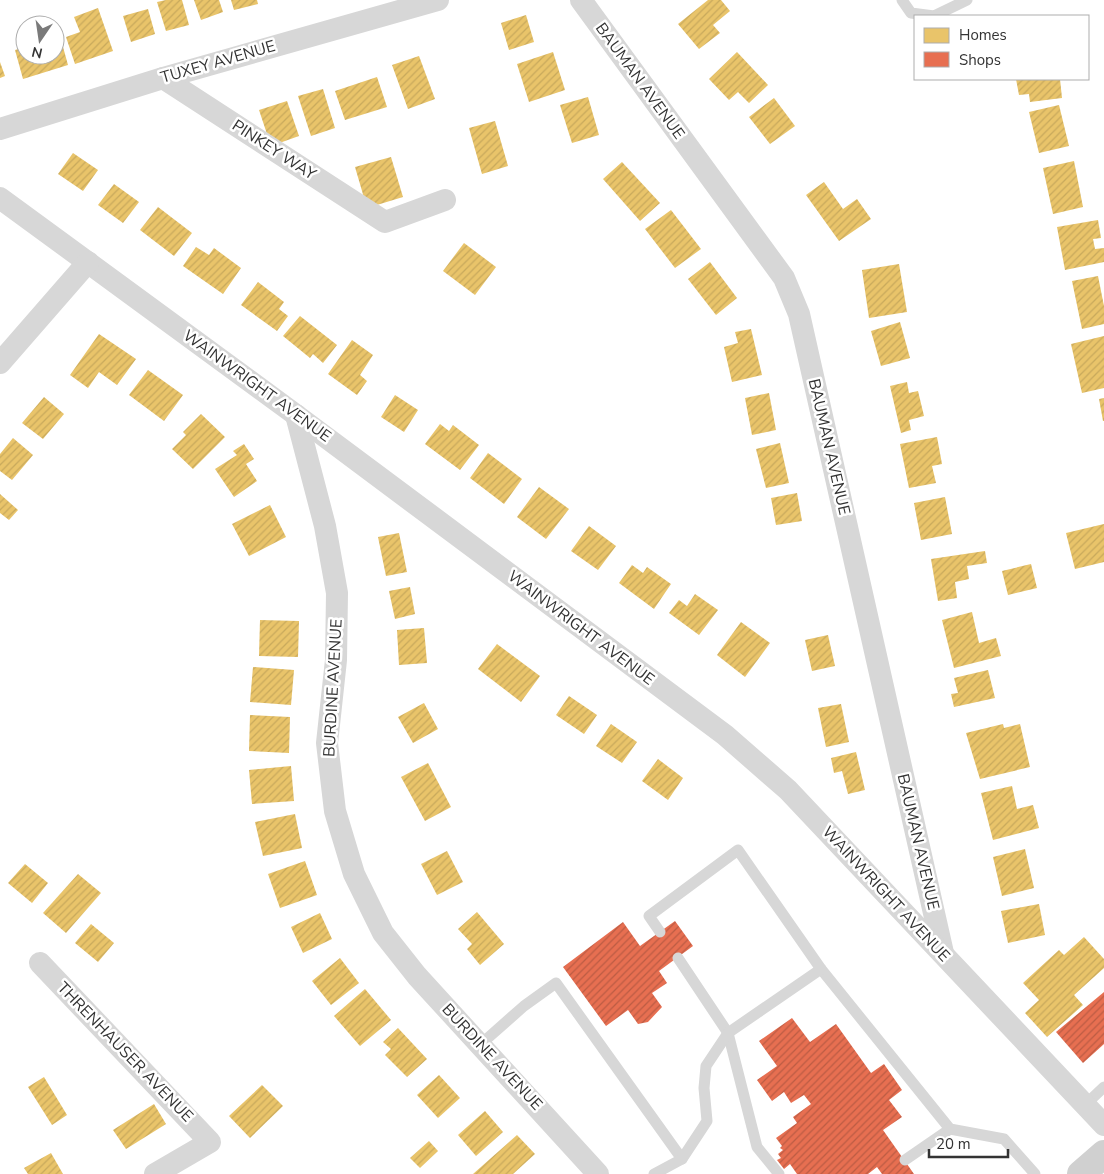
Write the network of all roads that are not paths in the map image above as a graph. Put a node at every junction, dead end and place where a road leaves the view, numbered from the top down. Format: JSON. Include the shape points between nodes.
{"nodes":[{"id":1,"x":438,"y":0,"type":"edge"},
{"id":2,"x":581,"y":0,"type":"edge"},
{"id":3,"x":902,"y":0,"type":"edge"},
{"id":4,"x":967,"y":0,"type":"edge"},
{"id":5,"x":926,"y":15,"type":"edge"},
{"id":6,"x":936,"y":15,"type":"edge"},
{"id":7,"x":163,"y":78,"type":"junction"},
{"id":8,"x":0,"y":129,"type":"edge"},
{"id":9,"x":0,"y":198,"type":"edge"},
{"id":10,"x":444,"y":200,"type":"dead end"},
{"id":11,"x":88,"y":262,"type":"junction"},
{"id":12,"x":0,"y":364,"type":"edge"},
{"id":13,"x":296,"y":415,"type":"junction"},
{"id":14,"x":660,"y":932,"type":"dead end"},
{"id":15,"x":944,"y":954,"type":"junction"},
{"id":16,"x":678,"y":958,"type":"dead end"},
{"id":17,"x":40,"y":963,"type":"dead end"},
{"id":18,"x":821,"y":969,"type":"junction"},
{"id":19,"x":728,"y":1033,"type":"junction"},
{"id":20,"x":481,"y":1044,"type":"junction"},
{"id":21,"x":1104,"y":1087,"type":"edge"},
{"id":22,"x":1085,"y":1105,"type":"junction"},
{"id":23,"x":1104,"y":1125,"type":"edge"},
{"id":24,"x":950,"y":1129,"type":"junction"},
{"id":25,"x":1104,"y":1154,"type":"edge"},
{"id":26,"x":682,"y":1159,"type":"junction"},
{"id":27,"x":905,"y":1160,"type":"dead end"},
{"id":28,"x":155,"y":1174,"type":"edge"},
{"id":29,"x":598,"y":1174,"type":"edge"},
{"id":30,"x":654,"y":1174,"type":"edge"},
{"id":31,"x":779,"y":1174,"type":"edge"},
{"id":32,"x":1035,"y":1174,"type":"edge"},
{"id":33,"x":1081,"y":1174,"type":"edge"}],
"edges":[{"from":1,"to":7,"type":"street","name":"TUXEY AVENUE"},
{"from":2,"to":15,"type":"street","name":"BAUMAN AVENUE","via":[[784,278],[798,314]]},
{"from":3,"to":5,"type":"lane","via":[[911,13]]},
{"from":4,"to":6,"type":"lane"},
{"from":7,"to":8,"type":"street","name":"TUXEY AVENUE"},
{"from":7,"to":10,"type":"street","name":"PINKEY WAY","via":[[385,222]]},
{"from":9,"to":11,"type":"street","name":"WAINWRIGHT AVENUE"},
{"from":11,"to":12,"type":"street"},
{"from":11,"to":13,"type":"street","name":"WAINWRIGHT AVENUE"},
{"from":13,"to":15,"type":"street","name":"WAINWRIGHT AVENUE","via":[[725,735],[788,790]]},
{"from":13,"to":20,"type":"street","name":"BURDINE AVENUE","via":[[325,526],[337,593],[336,660],[327,743],[335,811],[354,874],[384,933],[417,976]]},
{"from":14,"to":18,"type":"lane","via":[[649,916],[738,850]]},
{"from":15,"to":22,"type":"street","name":"WAINWRIGHT AVENUE"},
{"from":16,"to":19,"type":"lane"},
{"from":17,"to":28,"type":"street","name":"THRENHAUSER AVENUE","via":[[210,1142]]},
{"from":18,"to":19,"type":"lane"},
{"from":18,"to":24,"type":"lane"},
{"from":19,"to":26,"type":"lane","via":[[706,1066],[707,1121]]},
{"from":19,"to":31,"type":"lane","via":[[757,1147]]},
{"from":20,"to":26,"type":"lane","via":[[556,983]]},
{"from":20,"to":29,"type":"street","name":"BURDINE AVENUE"},
{"from":21,"to":22,"type":"lane"},
{"from":22,"to":23,"type":"street","name":"WAINWRIGHT AVENUE"},
{"from":24,"to":27,"type":"lane"},
{"from":24,"to":32,"type":"lane","via":[[1004,1139]]},
{"from":25,"to":33,"type":"main road"},
{"from":26,"to":30,"type":"lane"}]}
